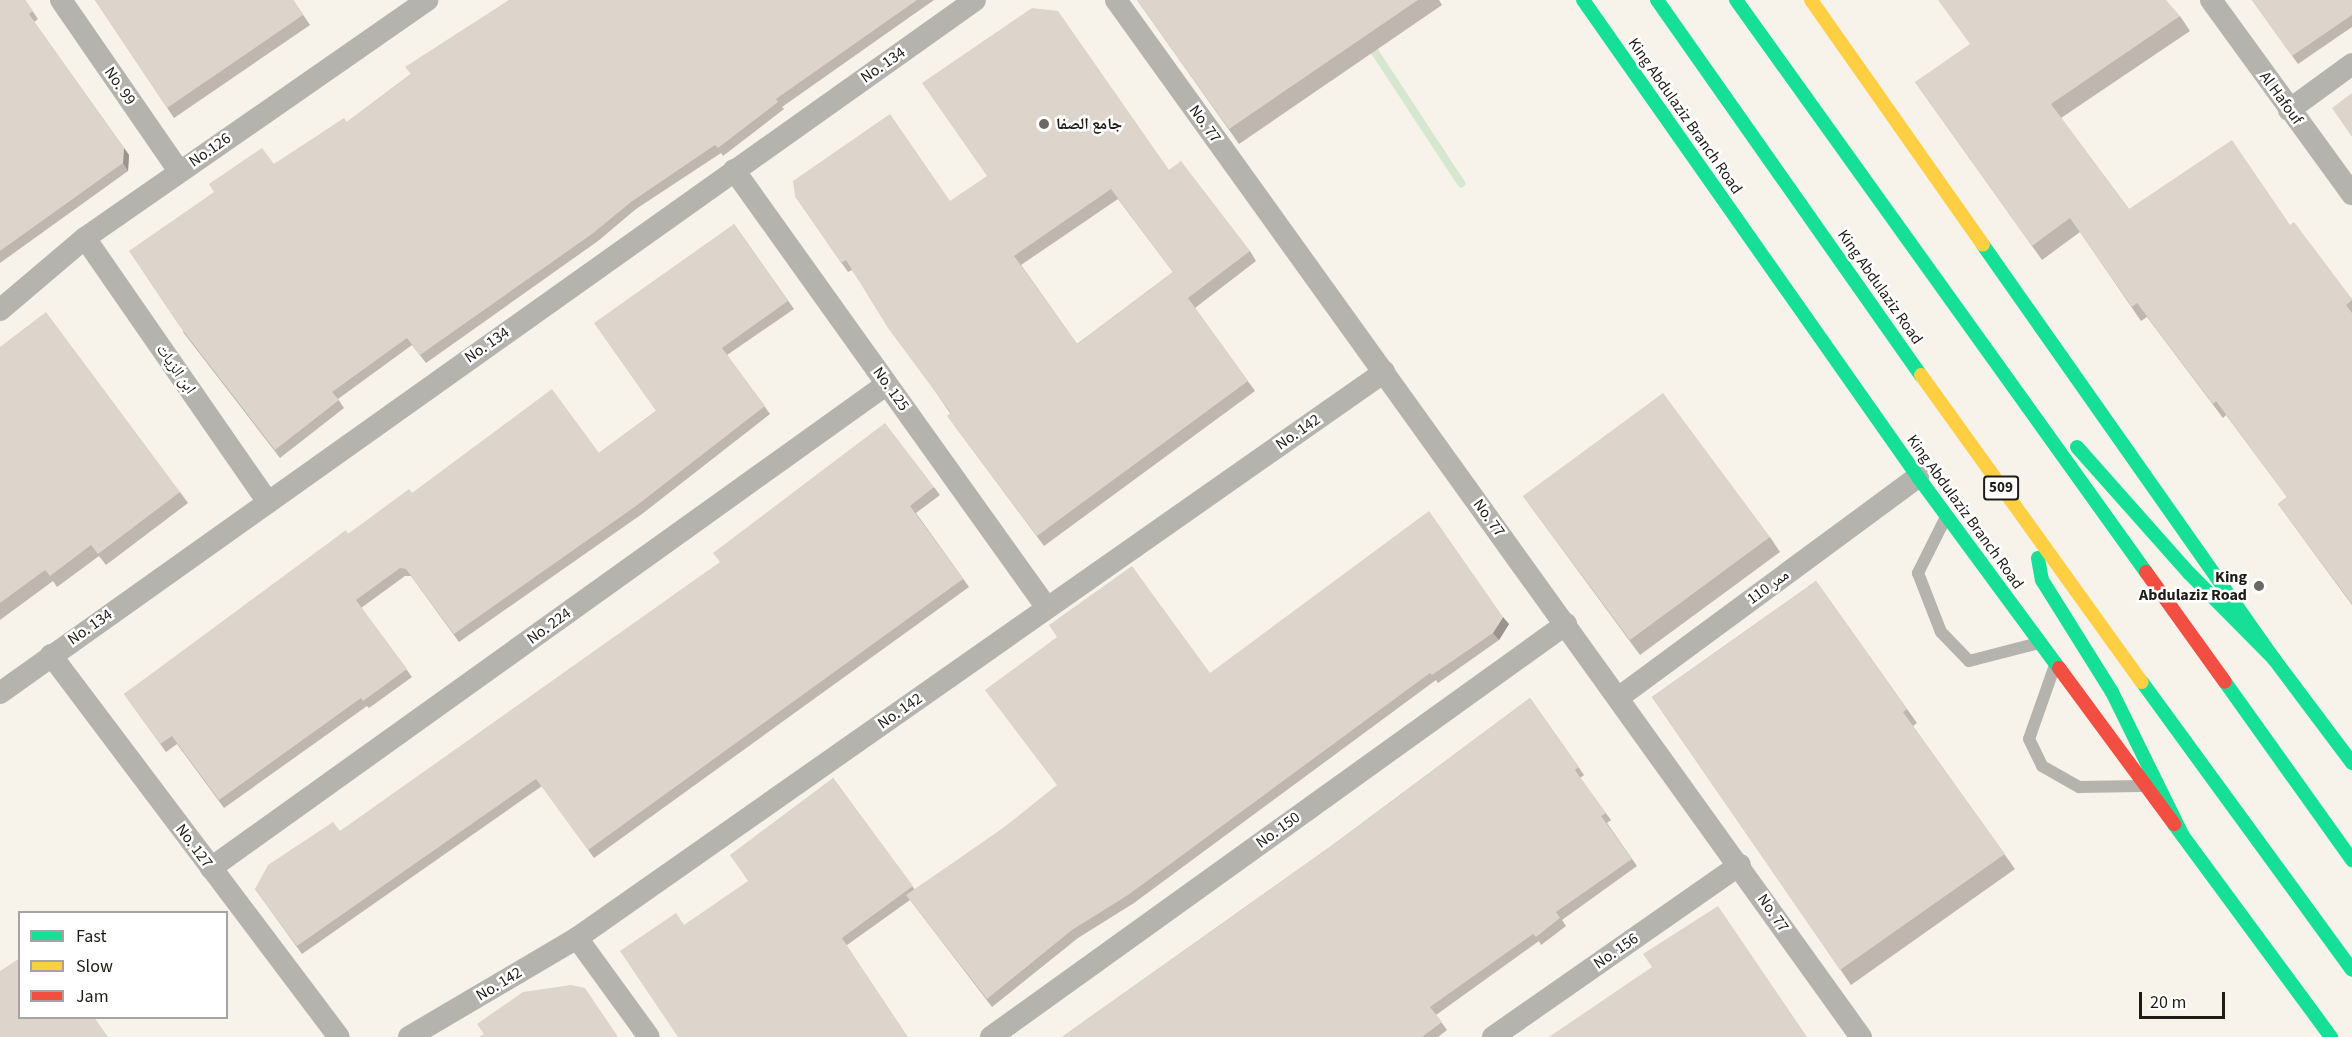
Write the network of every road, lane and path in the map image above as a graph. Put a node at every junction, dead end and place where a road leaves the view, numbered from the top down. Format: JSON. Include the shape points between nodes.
{"nodes":[{"id":1,"x":61,"y":0,"type":"edge"},
{"id":2,"x":428,"y":0,"type":"edge"},
{"id":3,"x":975,"y":0,"type":"edge"},
{"id":4,"x":1116,"y":0,"type":"edge"},
{"id":5,"x":1583,"y":0,"type":"edge"},
{"id":6,"x":1657,"y":0,"type":"edge"},
{"id":7,"x":1736,"y":0,"type":"edge"},
{"id":8,"x":1811,"y":0,"type":"edge"},
{"id":9,"x":2211,"y":0,"type":"edge"},
{"id":10,"x":2352,"y":64,"type":"edge"},
{"id":11,"x":2289,"y":110,"type":"junction"},
{"id":12,"x":734,"y":170,"type":"junction"},
{"id":13,"x":179,"y":171,"type":"junction"},
{"id":14,"x":2352,"y":194,"type":"edge"},
{"id":15,"x":85,"y":238,"type":"junction"},
{"id":16,"x":0,"y":310,"type":"edge"},
{"id":17,"x":1994,"y":362,"type":"junction"},
{"id":18,"x":1384,"y":372,"type":"junction"},
{"id":19,"x":887,"y":384,"type":"junction"},
{"id":20,"x":1918,"y":477,"type":"junction"},
{"id":21,"x":267,"y":501,"type":"junction"},
{"id":22,"x":1947,"y":516,"type":"junction"},
{"id":23,"x":2033,"y":533,"type":"junction"},
{"id":24,"x":1047,"y":608,"type":"junction"},
{"id":25,"x":1566,"y":624,"type":"junction"},
{"id":26,"x":2040,"y":643,"type":"junction"},
{"id":27,"x":51,"y":655,"type":"junction"},
{"id":28,"x":2274,"y":659,"type":"junction"},
{"id":29,"x":2056,"y":664,"type":"junction"},
{"id":30,"x":0,"y":693,"type":"edge"},
{"id":31,"x":1618,"y":698,"type":"junction"},
{"id":32,"x":2352,"y":763,"type":"edge"},
{"id":33,"x":2145,"y":785,"type":"junction"},
{"id":34,"x":2183,"y":837,"type":"junction"},
{"id":35,"x":2352,"y":860,"type":"edge"},
{"id":36,"x":1740,"y":865,"type":"junction"},
{"id":37,"x":211,"y":868,"type":"junction"},
{"id":38,"x":577,"y":938,"type":"junction"},
{"id":39,"x":2352,"y":970,"type":"edge"},
{"id":40,"x":339,"y":1037,"type":"edge"},
{"id":41,"x":409,"y":1037,"type":"edge"},
{"id":42,"x":649,"y":1037,"type":"edge"},
{"id":43,"x":991,"y":1037,"type":"edge"},
{"id":44,"x":1493,"y":1037,"type":"edge"},
{"id":45,"x":1861,"y":1037,"type":"edge"},
{"id":46,"x":2331,"y":1037,"type":"edge"}],
"edges":[{"from":1,"to":13,"type":"street","name":"No. 99"},
{"from":2,"to":13,"type":"street","name":"No.126"},
{"from":3,"to":12,"type":"street","name":"No. 134"},
{"from":4,"to":18,"type":"street","name":"No. 77"},
{"from":5,"to":20,"type":"main road","name":"King Abdulaziz Branch Road"},
{"from":6,"to":23,"type":"main road","name":"King Abdulaziz Road","number":"509"},
{"from":7,"to":17,"type":"main road"},
{"from":8,"to":28,"type":"main road"},
{"from":9,"to":11,"type":"street","name":"Al Hafouf"},
{"from":10,"to":11,"type":"street"},
{"from":11,"to":14,"type":"street","name":"Al Hafouf"},
{"from":12,"to":19,"type":"street","name":"No. 125"},
{"from":12,"to":21,"type":"street","name":"No. 134"},
{"from":13,"to":15,"type":"street","name":"No.126"},
{"from":15,"to":16,"type":"street","name":"No.126"},
{"from":15,"to":21,"type":"street","name":"ابن الزيات"},
{"from":17,"to":28,"type":"main road"},
{"from":17,"to":35,"type":"main road"},
{"from":18,"to":24,"type":"street","name":"No. 142"},
{"from":18,"to":25,"type":"street","name":"No. 77"},
{"from":19,"to":24,"type":"street","name":"No. 125"},
{"from":19,"to":37,"type":"street","name":"No. 224"},
{"from":20,"to":22,"type":"main road","name":"King Abdulaziz Branch Road"},
{"from":20,"to":31,"type":"street","name":"110 ممر"},
{"from":21,"to":27,"type":"street","name":"No. 134"},
{"from":22,"to":26,"type":"main road","name":"King Abdulaziz Branch Road"},
{"from":22,"to":26,"type":"lane","via":[[1918,573],[1941,632],[1969,661]]},
{"from":23,"to":34,"type":"main road","via":[[2042,580],[2112,692]]},
{"from":23,"to":39,"type":"main road","name":"King Abdulaziz Road","number":"509"},
{"from":24,"to":38,"type":"street","name":"No. 142"},
{"from":25,"to":31,"type":"street","name":"No. 77"},
{"from":25,"to":43,"type":"street","name":"No. 150"},
{"from":26,"to":29,"type":"main road","name":"King Abdulaziz Branch Road"},
{"from":27,"to":30,"type":"street","name":"No. 134"},
{"from":27,"to":37,"type":"street","name":"No. 127"},
{"from":28,"to":32,"type":"main road"},
{"from":29,"to":33,"type":"main road","name":"King Abdulaziz Branch Road"},
{"from":29,"to":33,"type":"lane","via":[[2029,739],[2042,766],[2079,787]]},
{"from":31,"to":36,"type":"street","name":"No. 77"},
{"from":33,"to":34,"type":"main road","name":"King Abdulaziz Branch Road"},
{"from":34,"to":46,"type":"main road","name":"King Abdulaziz Branch Road"},
{"from":36,"to":44,"type":"street","name":"No. 156"},
{"from":36,"to":45,"type":"street","name":"No. 77"},
{"from":37,"to":40,"type":"street","name":"No. 127"},
{"from":38,"to":41,"type":"street","name":"No. 142"},
{"from":38,"to":42,"type":"street"}]}
